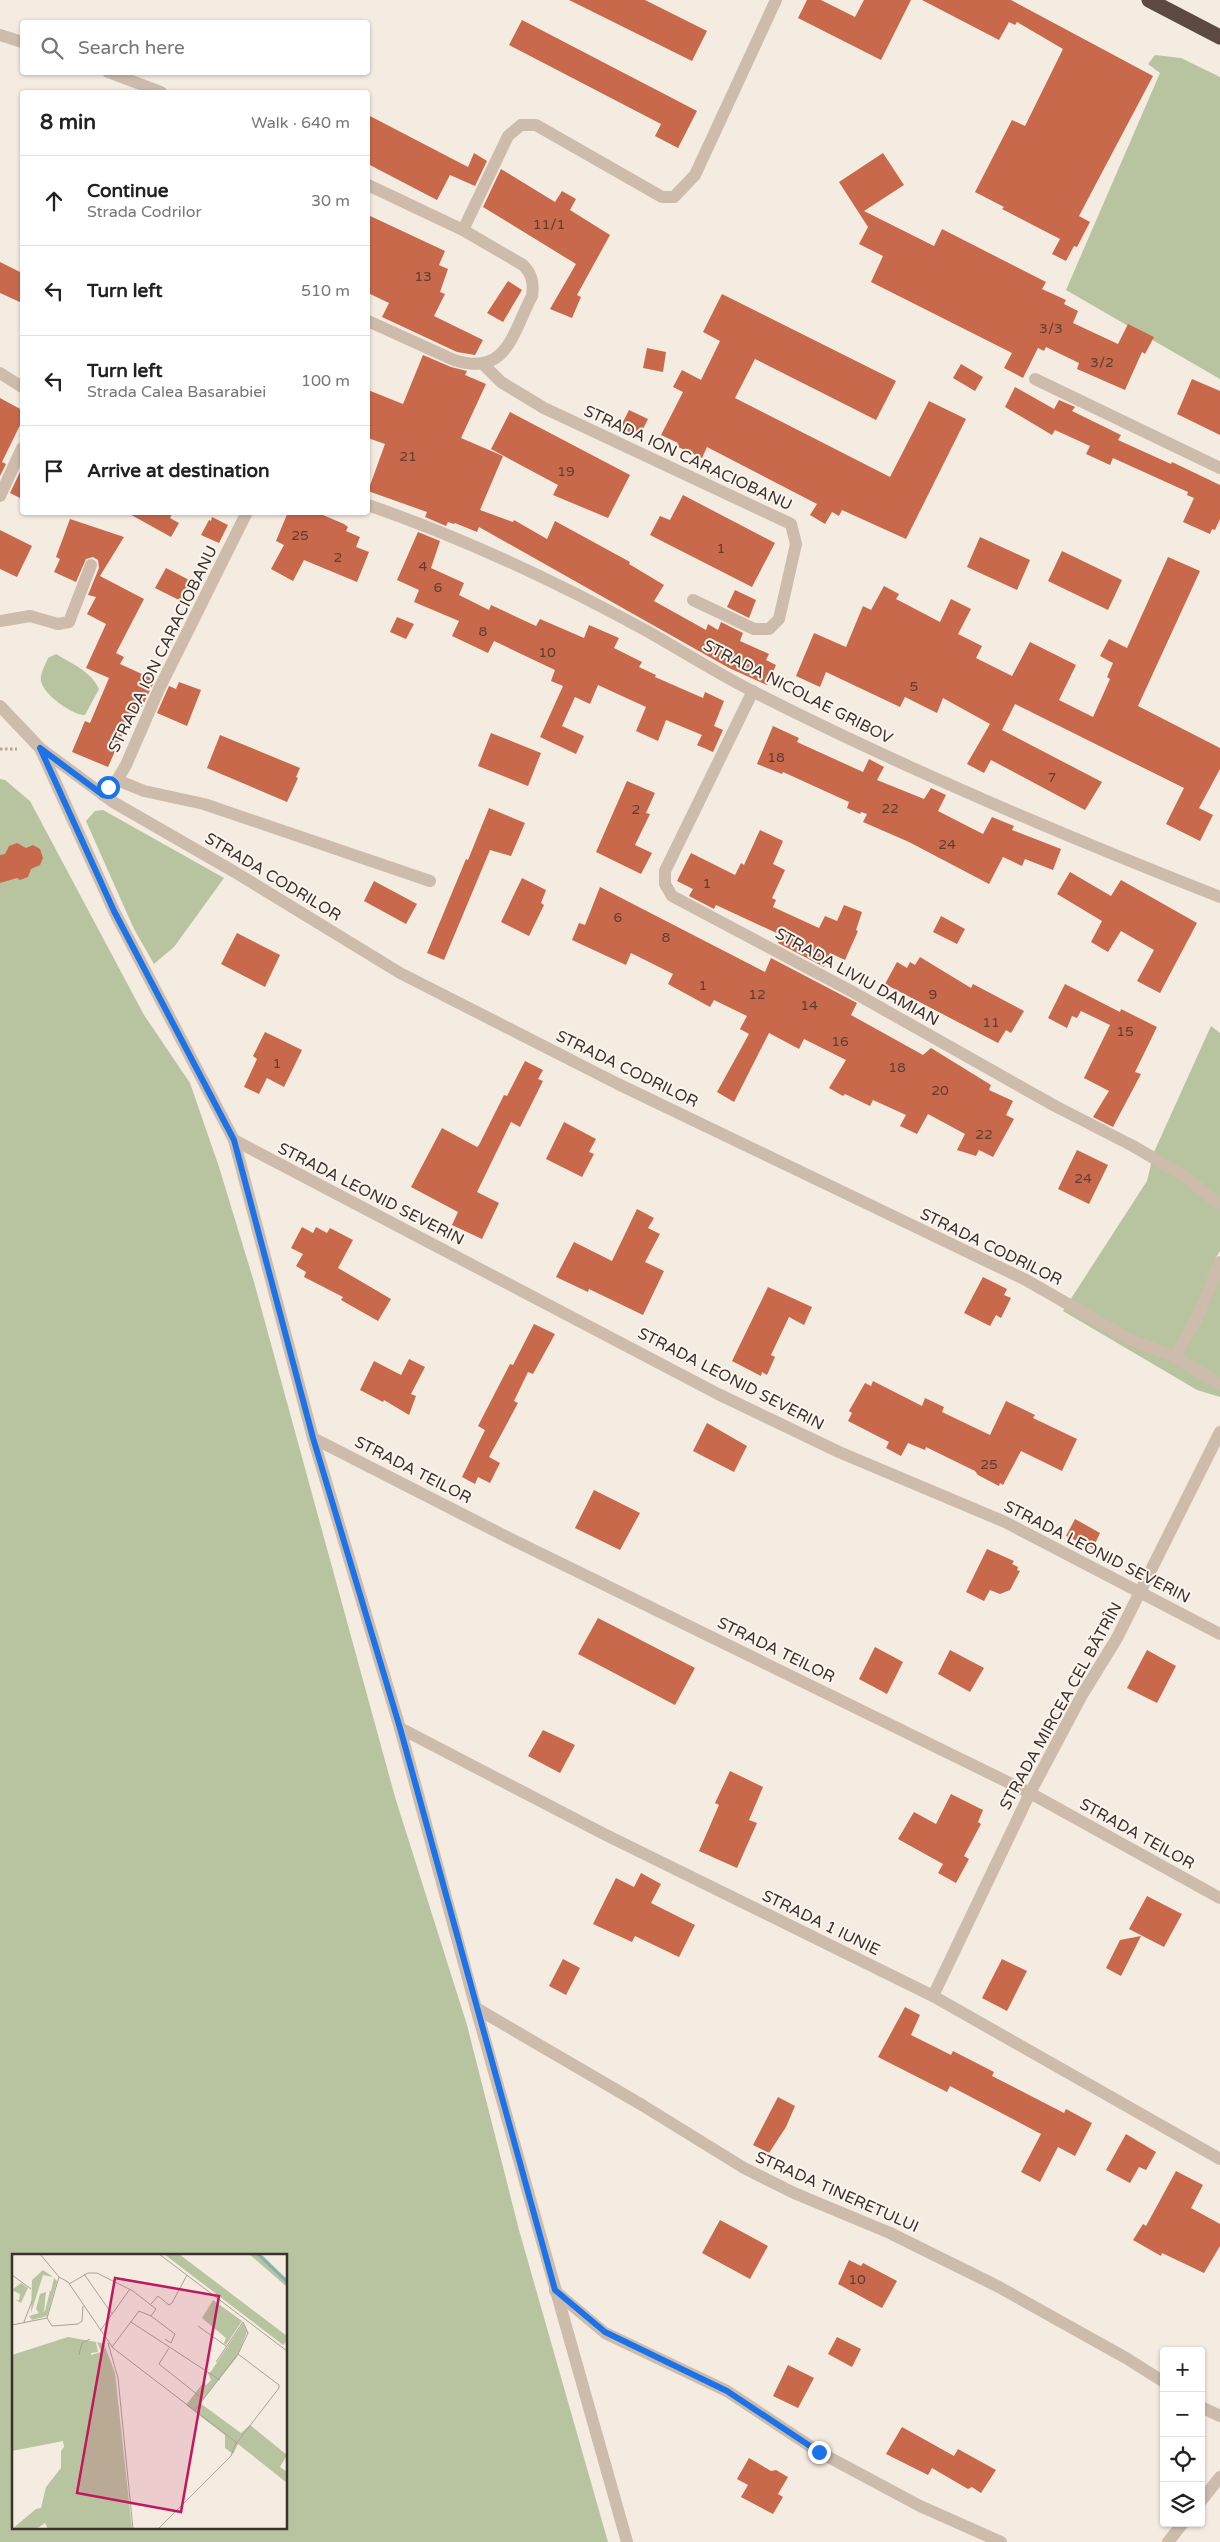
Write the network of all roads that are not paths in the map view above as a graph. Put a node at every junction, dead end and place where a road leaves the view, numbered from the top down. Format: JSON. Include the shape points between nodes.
{"nodes":[{"id":1,"x":776,"y":0,"type":"edge"},
{"id":2,"x":1149,"y":0,"type":"edge"},
{"id":3,"x":0,"y":35,"type":"edge"},
{"id":4,"x":1220,"y":36,"type":"edge"},
{"id":5,"x":20,"y":41,"type":"edge"},
{"id":6,"x":116,"y":75,"type":"edge"},
{"id":7,"x":157,"y":90,"type":"edge"},
{"id":8,"x":370,"y":186,"type":"edge"},
{"id":9,"x":463,"y":230,"type":"junction"},
{"id":10,"x":370,"y":322,"type":"edge"},
{"id":11,"x":484,"y":365,"type":"junction"},
{"id":12,"x":0,"y":373,"type":"edge"},
{"id":13,"x":1036,"y":380,"type":"dead end"},
{"id":14,"x":20,"y":386,"type":"edge"},
{"id":15,"x":20,"y":452,"type":"edge"},
{"id":16,"x":1220,"y":468,"type":"edge"},
{"id":17,"x":0,"y":496,"type":"edge"},
{"id":18,"x":370,"y":506,"type":"edge"},
{"id":19,"x":246,"y":515,"type":"edge"},
{"id":20,"x":91,"y":565,"type":"dead end"},
{"id":21,"x":693,"y":600,"type":"dead end"},
{"id":22,"x":0,"y":621,"type":"edge"},
{"id":23,"x":753,"y":691,"type":"junction"},
{"id":24,"x":0,"y":706,"type":"edge"},
{"id":25,"x":40,"y":748,"type":"junction"},
{"id":26,"x":117,"y":780,"type":"junction"},
{"id":27,"x":103,"y":795,"type":"junction"},
{"id":28,"x":430,"y":882,"type":"dead end"},
{"id":29,"x":1220,"y":897,"type":"edge"},
{"id":30,"x":234,"y":1140,"type":"junction"},
{"id":31,"x":1220,"y":1203,"type":"edge"},
{"id":32,"x":1220,"y":1262,"type":"edge"},
{"id":33,"x":1175,"y":1357,"type":"junction"},
{"id":34,"x":1220,"y":1384,"type":"edge"},
{"id":35,"x":1220,"y":1432,"type":"edge"},
{"id":36,"x":313,"y":1438,"type":"junction"},
{"id":37,"x":1140,"y":1593,"type":"junction"},
{"id":38,"x":1220,"y":1634,"type":"edge"},
{"id":39,"x":400,"y":1728,"type":"junction"},
{"id":40,"x":1030,"y":1793,"type":"junction"},
{"id":41,"x":1220,"y":1898,"type":"edge"},
{"id":42,"x":933,"y":1996,"type":"junction"},
{"id":43,"x":476,"y":2008,"type":"junction"},
{"id":44,"x":1220,"y":2159,"type":"edge"},
{"id":45,"x":555,"y":2290,"type":"junction"},
{"id":46,"x":1160,"y":2379,"type":"edge"},
{"id":47,"x":1205,"y":2409,"type":"edge"},
{"id":48,"x":1220,"y":2416,"type":"edge"},
{"id":49,"x":1220,"y":2477,"type":"edge"},
{"id":50,"x":1205,"y":2496,"type":"edge"},
{"id":51,"x":1180,"y":2527,"type":"edge"},
{"id":52,"x":627,"y":2542,"type":"edge"},
{"id":53,"x":1001,"y":2542,"type":"edge"},
{"id":54,"x":1168,"y":2542,"type":"edge"}],
"edges":[{"from":1,"to":9,"type":"street","via":[[695,175],[674,197],[662,197],[536,125],[522,125],[508,136]]},
{"from":2,"to":4,"type":"highway"},
{"from":3,"to":5,"type":"street"},
{"from":6,"to":7,"type":"street"},
{"from":8,"to":9,"type":"street"},
{"from":9,"to":11,"type":"street","via":[[523,265],[532,279],[532,296],[503,352],[496,360]]},
{"from":10,"to":11,"type":"street","via":[[454,360],[468,365]]},
{"from":11,"to":21,"type":"street","name":"STRADA ION CARACIOBANU","via":[[500,382],[544,408],[791,524],[796,544],[779,619],[769,629],[754,629]]},
{"from":12,"to":14,"type":"street"},
{"from":13,"to":16,"type":"street"},
{"from":15,"to":17,"type":"street"},
{"from":18,"to":23,"type":"street","name":"STRADA NICOLAE GRIBOV","via":[[520,566]]},
{"from":19,"to":26,"type":"street","name":"STRADA ION CARACIOBANU"},
{"from":20,"to":22,"type":"street","via":[[69,622],[58,624],[30,616]]},
{"from":23,"to":29,"type":"street","name":"STRADA NICOLAE GRIBOV","via":[[904,764]]},
{"from":23,"to":31,"type":"street","name":"STRADA LIVIU DAMIAN","via":[[665,871],[665,884],[672,896],[1133,1146],[1186,1177]]},
{"from":24,"to":25,"type":"street"},
{"from":25,"to":27,"type":"street","name":"STRADA CODRILOR"},
{"from":25,"to":30,"type":"street","via":[[114,911]]},
{"from":26,"to":27,"type":"street","name":"STRADA ION CARACIOBANU"},
{"from":26,"to":28,"type":"street","via":[[144,791],[204,804]]},
{"from":27,"to":33,"type":"street","name":"STRADA CODRILOR","via":[[400,972],[618,1084],[1026,1280],[1129,1339]]},
{"from":30,"to":36,"type":"street"},
{"from":30,"to":37,"type":"street","name":"STRADA LEONID SEVERIN","via":[[718,1394],[839,1452],[1005,1522]]},
{"from":32,"to":33,"type":"street","via":[[1198,1316]]},
{"from":33,"to":34,"type":"street","name":"STRADA CODRILOR"},
{"from":35,"to":37,"type":"street","name":"STRADA MIRCEA CEL BĂTRÎN"},
{"from":36,"to":39,"type":"street"},
{"from":36,"to":40,"type":"street","name":"STRADA TEILOR","via":[[507,1537]]},
{"from":37,"to":38,"type":"street","name":"STRADA LEONID SEVERIN"},
{"from":37,"to":40,"type":"street","name":"STRADA MIRCEA CEL BĂTRÎN"},
{"from":39,"to":42,"type":"street","name":"STRADA 1 IUNIE","via":[[604,1834]]},
{"from":39,"to":43,"type":"street"},
{"from":40,"to":41,"type":"street","name":"STRADA TEILOR"},
{"from":40,"to":42,"type":"street","name":"STRADA MIRCEA CEL BĂTRÎN"},
{"from":42,"to":44,"type":"street","name":"STRADA 1 IUNIE"},
{"from":43,"to":45,"type":"street"},
{"from":43,"to":46,"type":"street","name":"STRADA TINERETULUI","via":[[744,2168],[794,2193],[890,2233],[999,2287]]},
{"from":45,"to":52,"type":"street"},
{"from":45,"to":53,"type":"street","via":[[605,2332],[727,2391],[819,2452],[920,2506]]},
{"from":47,"to":48,"type":"street"},
{"from":49,"to":50,"type":"street"},
{"from":51,"to":54,"type":"street"}]}
